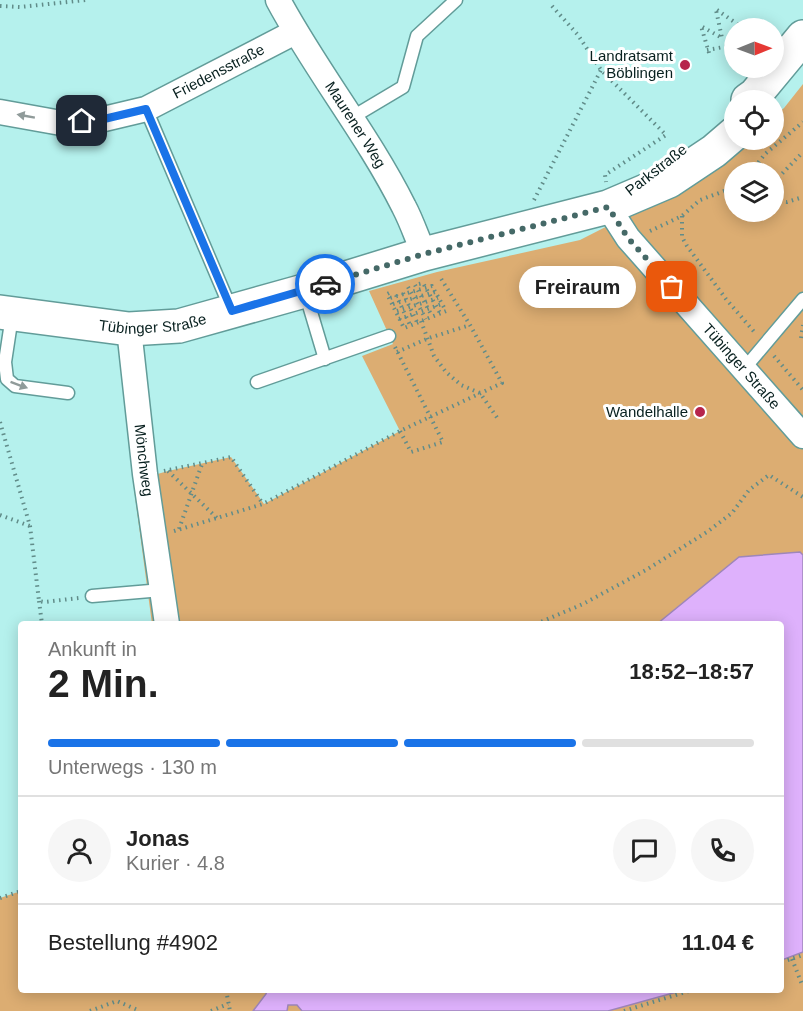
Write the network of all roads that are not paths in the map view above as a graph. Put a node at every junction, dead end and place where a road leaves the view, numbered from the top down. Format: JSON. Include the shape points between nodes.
{"nodes":[{"id":1,"x":278,"y":0,"type":"edge"},
{"id":2,"x":456,"y":0,"type":"edge"},
{"id":3,"x":295,"y":32,"type":"junction"},
{"id":4,"x":803,"y":36,"type":"edge"},
{"id":5,"x":803,"y":66,"type":"edge"},
{"id":6,"x":759,"y":90,"type":"edge"},
{"id":7,"x":781,"y":90,"type":"edge"},
{"id":8,"x":146,"y":109,"type":"junction"},
{"id":9,"x":0,"y":111,"type":"edge"},
{"id":10,"x":724,"y":117,"type":"edge"},
{"id":11,"x":351,"y":118,"type":"junction"},
{"id":12,"x":724,"y":142,"type":"edge"},
{"id":13,"x":607,"y":191,"type":"junction"},
{"id":14,"x":424,"y":254,"type":"junction"},
{"id":15,"x":304,"y":291,"type":"junction"},
{"id":16,"x":803,"y":299,"type":"edge"},
{"id":17,"x":232,"y":311,"type":"junction"},
{"id":18,"x":6,"y":313,"type":"edge"},
{"id":19,"x":129,"y":329,"type":"junction"},
{"id":20,"x":389,"y":336,"type":"road end"},
{"id":21,"x":325,"y":359,"type":"junction"},
{"id":22,"x":744,"y":369,"type":"junction"},
{"id":23,"x":257,"y":382,"type":"dead end"},
{"id":24,"x":68,"y":393,"type":"dead end"},
{"id":25,"x":801,"y":431,"type":"edge"},
{"id":26,"x":162,"y":590,"type":"junction"},
{"id":27,"x":92,"y":596,"type":"road end"},
{"id":28,"x":167,"y":621,"type":"edge"}],
"edges":[{"from":1,"to":3,"type":"street","name":"Maurener Weg"},
{"from":2,"to":11,"type":"lane","via":[[417,36],[403,87]]},
{"from":3,"to":8,"type":"street","name":"Friedensstraße"},
{"from":3,"to":11,"type":"street","name":"Maurener Weg"},
{"from":4,"to":6,"type":"main road"},
{"from":5,"to":7,"type":"main road"},
{"from":8,"to":9,"type":"street","name":"Friedensstraße","one_way":true,"via":[[104,119],[61,123]]},
{"from":8,"to":17,"type":"lane"},
{"from":10,"to":13,"type":"main road","name":"Parkstraße"},
{"from":11,"to":14,"type":"street","name":"Maurener Weg","via":[[404,207]]},
{"from":12,"to":13,"type":"main road","name":"Parkstraße","via":[[669,181]]},
{"from":13,"to":14,"type":"main road","name":"Tübinger Straße","via":[[537,226]]},
{"from":13,"to":22,"type":"street","name":"Tübinger Straße","via":[[628,238]]},
{"from":14,"to":15,"type":"main road","name":"Tübinger Straße"},
{"from":15,"to":17,"type":"main road","name":"Tübinger Straße"},
{"from":15,"to":21,"type":"lane"},
{"from":16,"to":22,"type":"lane"},
{"from":17,"to":19,"type":"main road","name":"Tübinger Straße","via":[[179,326]]},
{"from":18,"to":19,"type":"main road","name":"Tübinger Straße"},
{"from":18,"to":24,"type":"lane","one_way":true,"via":[[7,379],[15,386]]},
{"from":19,"to":26,"type":"street","name":"Mönchweg","via":[[157,472],[155,534]]},
{"from":20,"to":21,"type":"lane"},
{"from":21,"to":23,"type":"lane"},
{"from":22,"to":25,"type":"street","name":"Tübinger Straße"},
{"from":26,"to":27,"type":"lane"},
{"from":26,"to":28,"type":"street","name":"Mönchweg"}]}
